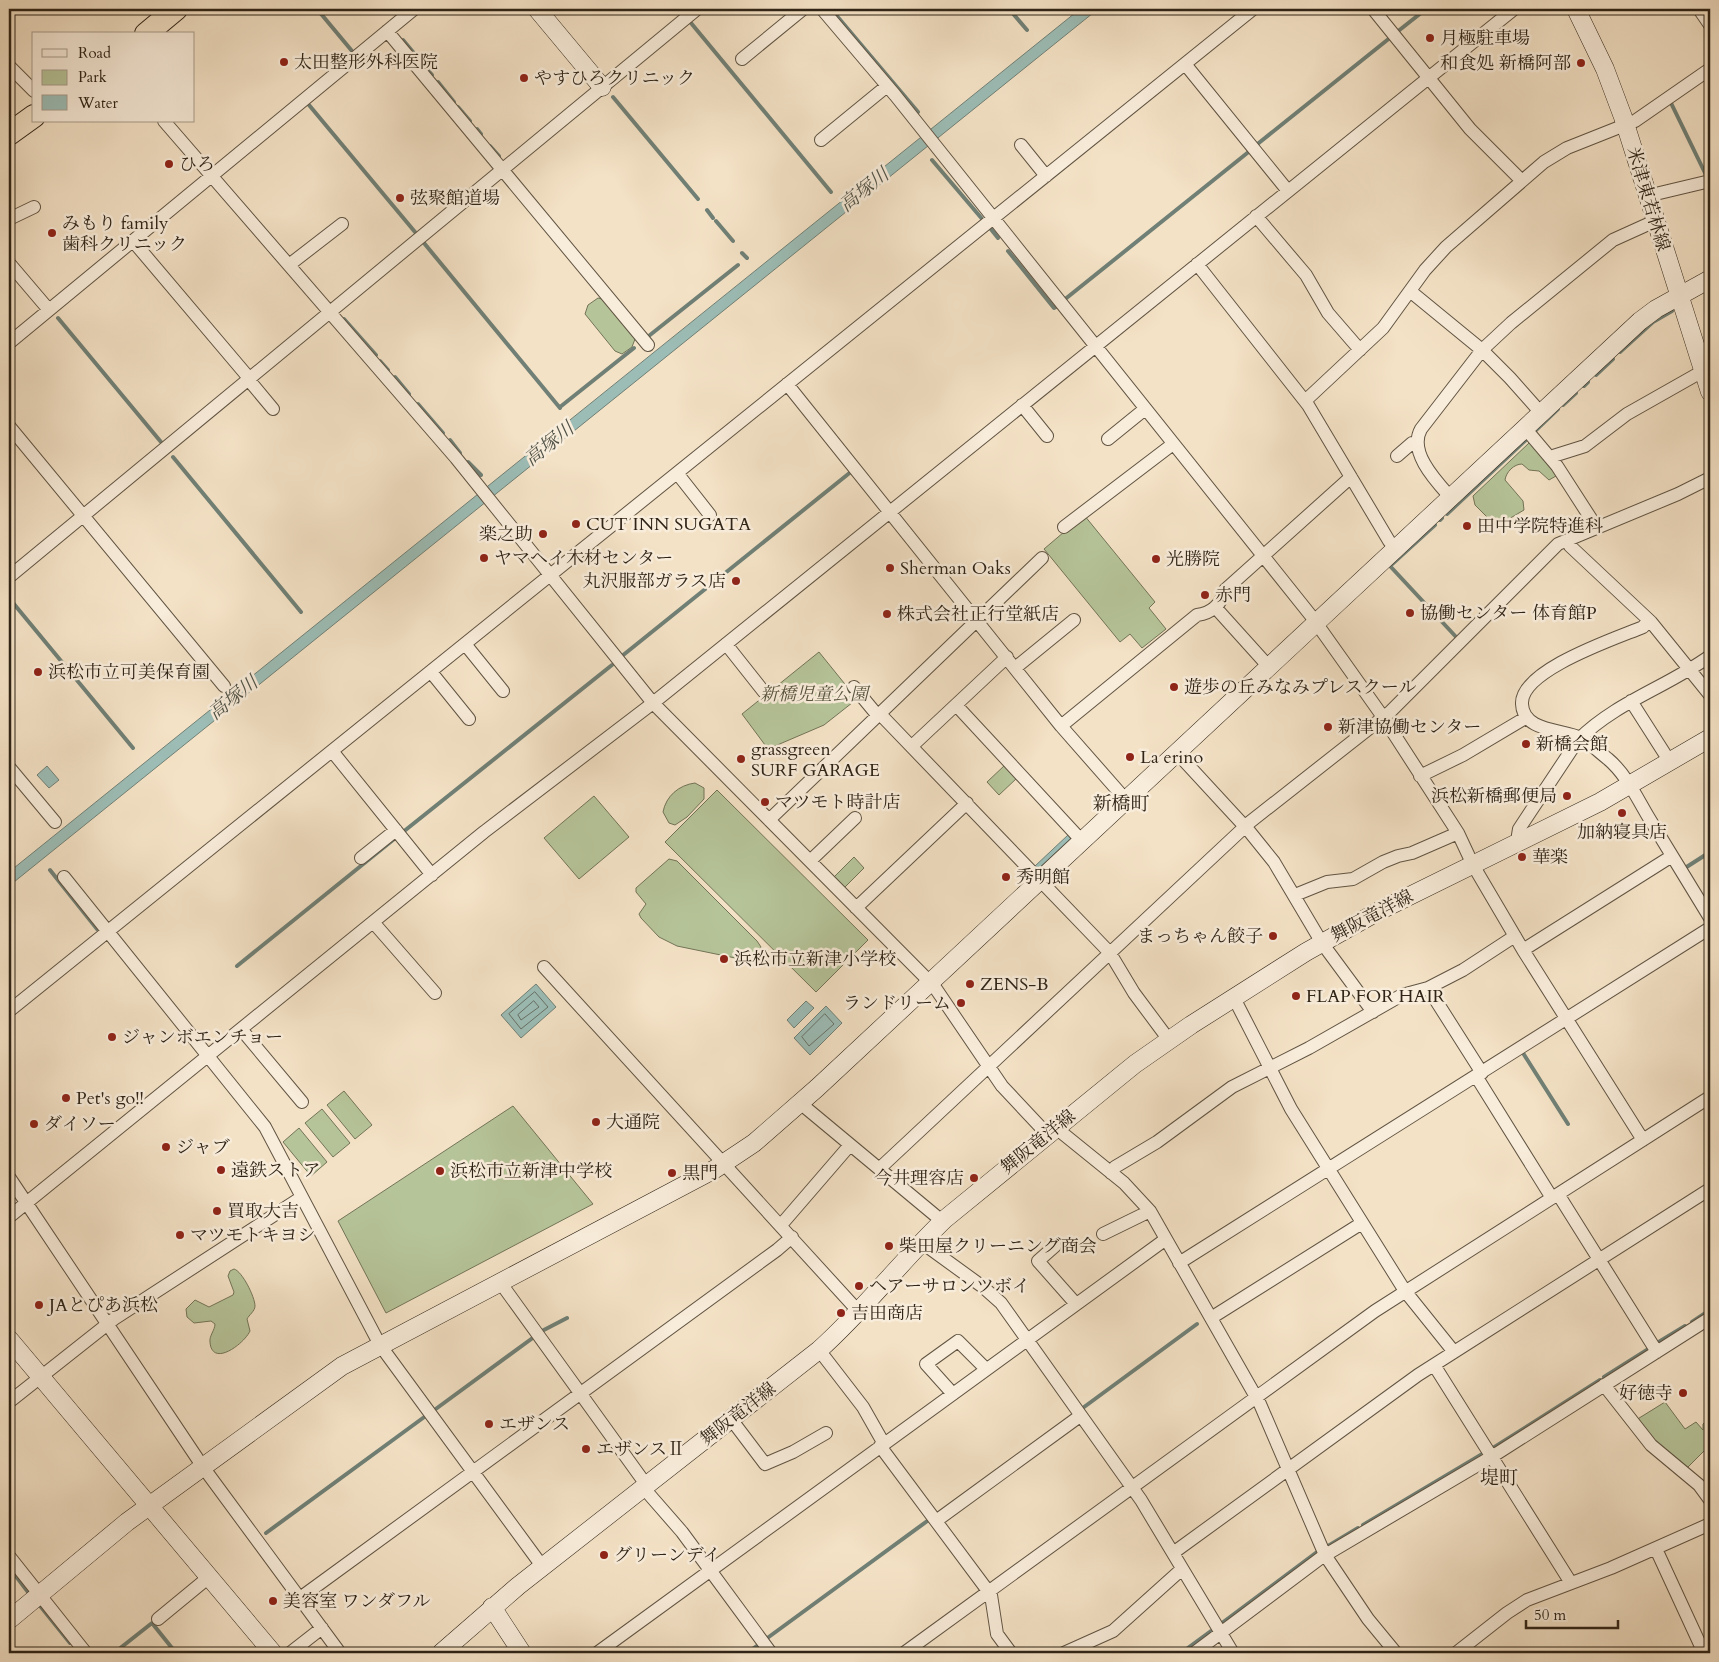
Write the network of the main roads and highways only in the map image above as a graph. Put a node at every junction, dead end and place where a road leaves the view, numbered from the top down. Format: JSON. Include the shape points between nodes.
{"nodes":[{"id":1,"x":176,"y":9,"type":"edge"},
{"id":2,"x":148,"y":32,"type":"edge"},
{"id":3,"x":32,"y":117,"type":"edge"},
{"id":4,"x":9,"y":134,"type":"edge"}],
"edges":[{"from":1,"to":2,"type":"highway"},
{"from":3,"to":4,"type":"highway"}]}
